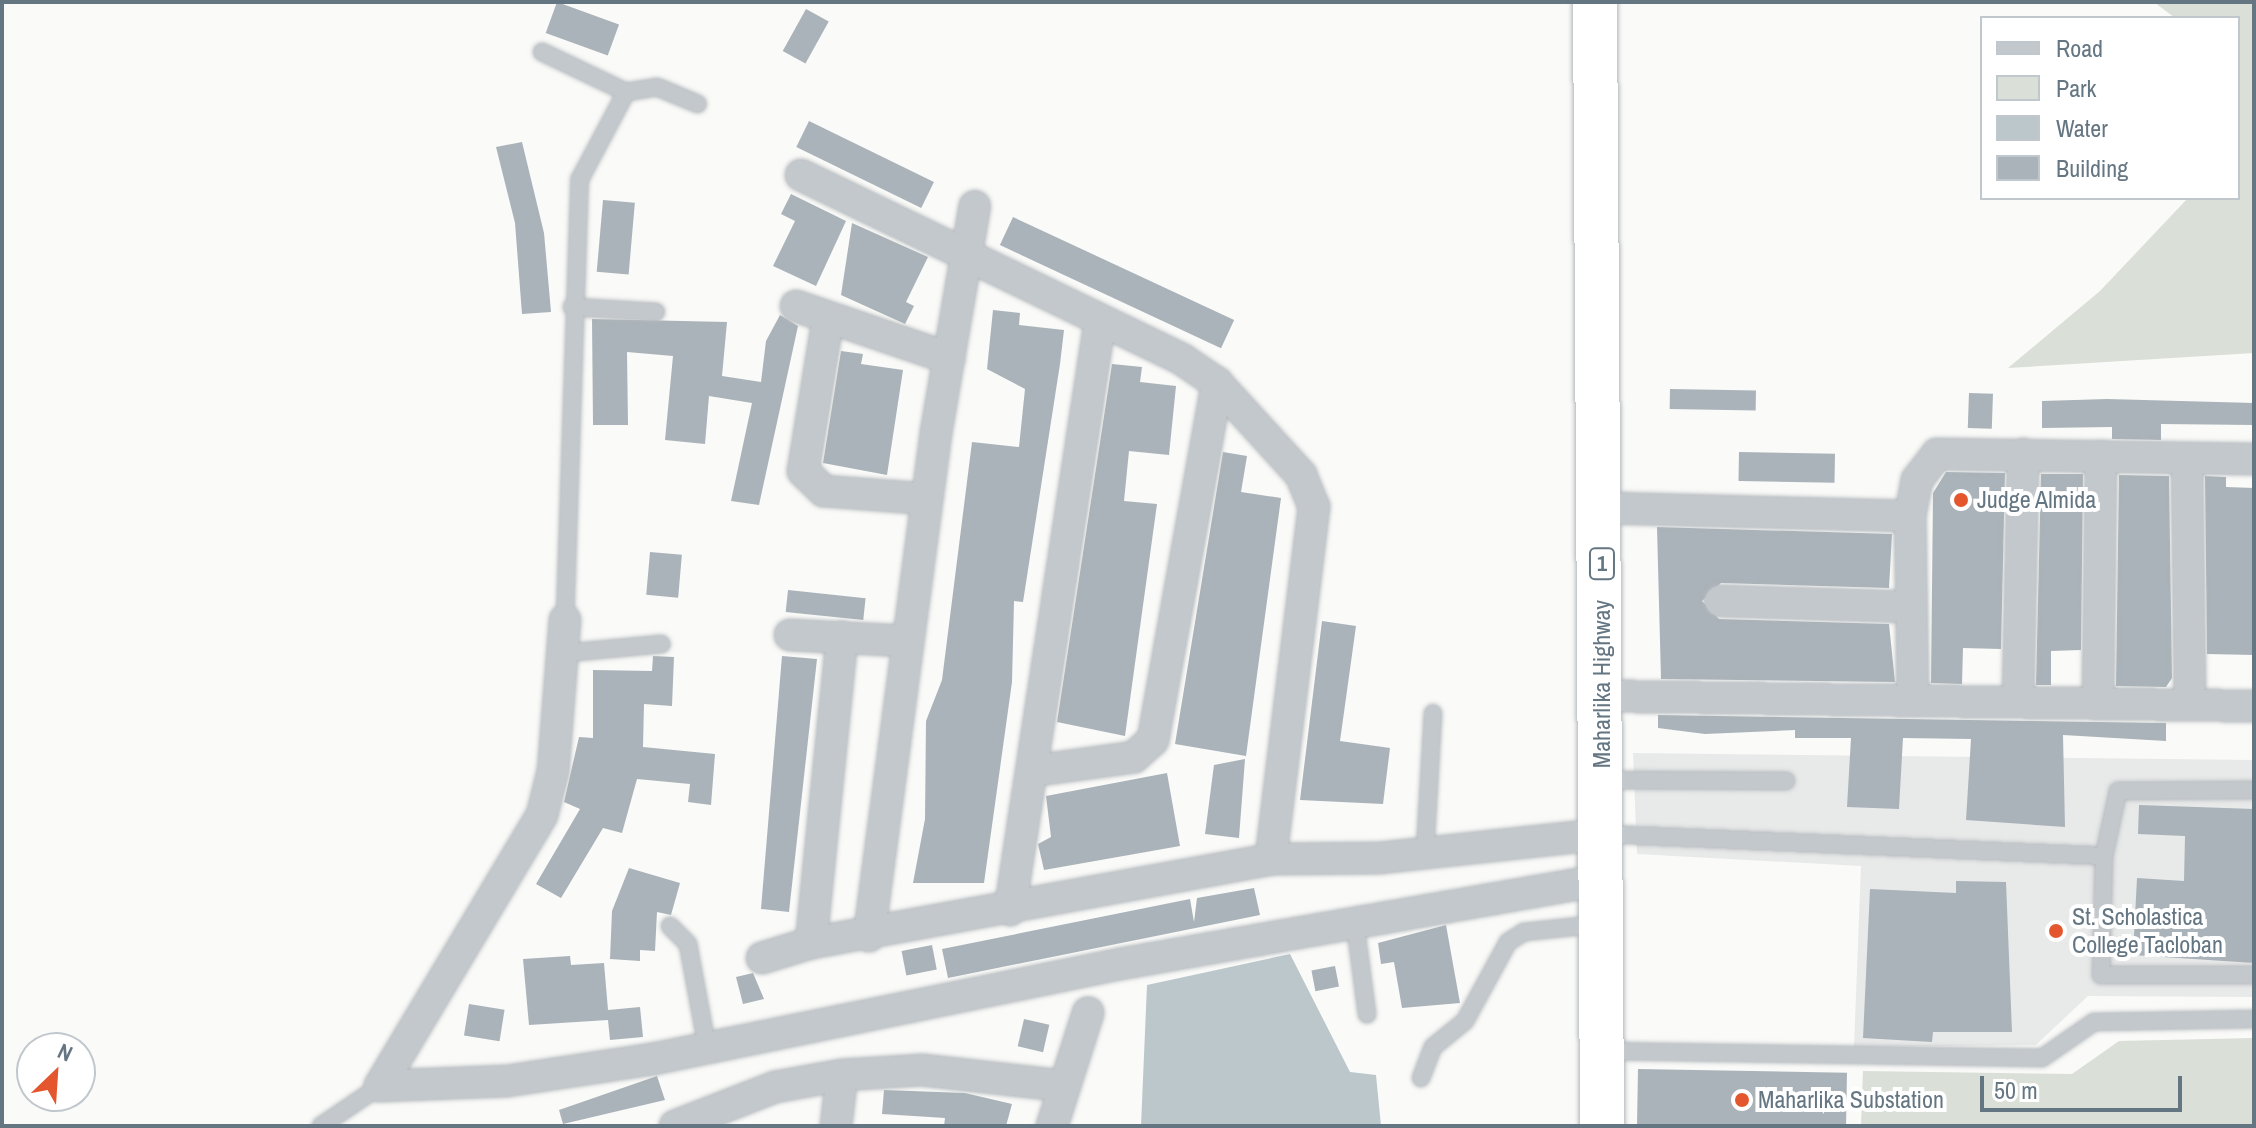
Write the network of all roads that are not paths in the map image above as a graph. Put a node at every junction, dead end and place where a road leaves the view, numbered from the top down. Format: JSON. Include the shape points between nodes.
{"nodes":[{"id":1,"x":1595,"y":2,"type":"edge"},
{"id":2,"x":542,"y":52,"type":"dead end"},
{"id":3,"x":626,"y":92,"type":"junction"},
{"id":4,"x":698,"y":104,"type":"dead end"},
{"id":5,"x":801,"y":175,"type":"dead end"},
{"id":6,"x":975,"y":206,"type":"dead end"},
{"id":7,"x":967,"y":249,"type":"junction"},
{"id":8,"x":796,"y":306,"type":"dead end"},
{"id":9,"x":572,"y":307,"type":"junction"},
{"id":10,"x":656,"y":312,"type":"dead end"},
{"id":11,"x":828,"y":319,"type":"junction"},
{"id":12,"x":1100,"y":321,"type":"junction"},
{"id":13,"x":949,"y":358,"type":"junction"},
{"id":14,"x":1217,"y":383,"type":"junction"},
{"id":15,"x":2023,"y":454,"type":"junction"},
{"id":16,"x":2101,"y":456,"type":"junction"},
{"id":17,"x":2187,"y":458,"type":"junction"},
{"id":18,"x":2254,"y":459,"type":"edge"},
{"id":19,"x":927,"y":499,"type":"junction"},
{"id":20,"x":1602,"y":508,"type":"junction"},
{"id":21,"x":1910,"y":516,"type":"junction"},
{"id":22,"x":1720,"y":601,"type":"dead end"},
{"id":23,"x":1907,"y":607,"type":"junction"},
{"id":24,"x":565,"y":620,"type":"joint"},
{"id":25,"x":790,"y":635,"type":"dead end"},
{"id":26,"x":842,"y":637,"type":"junction"},
{"id":27,"x":907,"y":641,"type":"junction"},
{"id":28,"x":662,"y":644,"type":"dead end"},
{"id":29,"x":565,"y":653,"type":"junction"},
{"id":30,"x":1602,"y":696,"type":"junction"},
{"id":31,"x":1913,"y":701,"type":"junction"},
{"id":32,"x":2098,"y":701,"type":"junction"},
{"id":33,"x":2018,"y":702,"type":"junction"},
{"id":34,"x":2190,"y":704,"type":"junction"},
{"id":35,"x":2254,"y":706,"type":"edge"},
{"id":36,"x":1433,"y":713,"type":"dead end"},
{"id":37,"x":1032,"y":771,"type":"junction"},
{"id":38,"x":1602,"y":780,"type":"junction"},
{"id":39,"x":1786,"y":781,"type":"dead end"},
{"id":40,"x":2254,"y":790,"type":"edge"},
{"id":41,"x":1602,"y":834,"type":"junction"},
{"id":42,"x":1425,"y":852,"type":"junction"},
{"id":43,"x":2104,"y":856,"type":"junction"},
{"id":44,"x":1271,"y":859,"type":"junction"},
{"id":45,"x":1601,"y":880,"type":"junction"},
{"id":46,"x":1010,"y":910,"type":"junction"},
{"id":47,"x":1355,"y":923,"type":"junction"},
{"id":48,"x":1601,"y":924,"type":"junction"},
{"id":49,"x":670,"y":926,"type":"dead end"},
{"id":50,"x":869,"y":936,"type":"junction"},
{"id":51,"x":811,"y":943,"type":"junction"},
{"id":52,"x":762,"y":958,"type":"dead end"},
{"id":53,"x":2254,"y":975,"type":"edge"},
{"id":54,"x":1088,"y":1013,"type":"dead end"},
{"id":55,"x":1367,"y":1014,"type":"dead end"},
{"id":56,"x":2254,"y":1019,"type":"edge"},
{"id":57,"x":707,"y":1047,"type":"junction"},
{"id":58,"x":1602,"y":1051,"type":"junction"},
{"id":59,"x":842,"y":1075,"type":"junction"},
{"id":60,"x":1421,"y":1078,"type":"dead end"},
{"id":61,"x":380,"y":1086,"type":"junction"},
{"id":62,"x":1064,"y":1086,"type":"junction"},
{"id":63,"x":321,"y":1126,"type":"edge"},
{"id":64,"x":675,"y":1126,"type":"edge"},
{"id":65,"x":836,"y":1126,"type":"edge"},
{"id":66,"x":1052,"y":1126,"type":"edge"},
{"id":67,"x":1602,"y":1126,"type":"edge"}],
"edges":[{"from":1,"to":20,"type":"highway","name":"Maharlika Highway","number":"1"},
{"from":2,"to":3,"type":"lane"},
{"from":3,"to":4,"type":"lane","via":[[657,87]]},
{"from":3,"to":9,"type":"lane","via":[[580,179]]},
{"from":5,"to":7,"type":"street"},
{"from":6,"to":7,"type":"street"},
{"from":7,"to":12,"type":"street"},
{"from":7,"to":13,"type":"street"},
{"from":8,"to":11,"type":"street"},
{"from":9,"to":10,"type":"lane"},
{"from":9,"to":24,"type":"lane"},
{"from":11,"to":13,"type":"street"},
{"from":11,"to":19,"type":"street","via":[[803,471],[824,491]]},
{"from":12,"to":14,"type":"street"},
{"from":12,"to":37,"type":"street"},
{"from":13,"to":19,"type":"street"},
{"from":14,"to":37,"type":"street","via":[[1153,740],[1134,757]]},
{"from":14,"to":44,"type":"street","via":[[1301,475],[1314,507]]},
{"from":15,"to":16,"type":"street"},
{"from":15,"to":21,"type":"street","via":[[1937,454],[1917,480]]},
{"from":15,"to":33,"type":"street"},
{"from":16,"to":17,"type":"street"},
{"from":16,"to":32,"type":"street"},
{"from":17,"to":18,"type":"street"},
{"from":17,"to":34,"type":"street"},
{"from":19,"to":27,"type":"street"},
{"from":20,"to":21,"type":"street"},
{"from":20,"to":30,"type":"highway","name":"Maharlika Highway","number":"1"},
{"from":21,"to":23,"type":"street"},
{"from":22,"to":23,"type":"street"},
{"from":23,"to":31,"type":"street"},
{"from":24,"to":29,"type":"street"},
{"from":25,"to":26,"type":"street"},
{"from":26,"to":27,"type":"street"},
{"from":26,"to":51,"type":"street"},
{"from":27,"to":50,"type":"street"},
{"from":28,"to":29,"type":"lane"},
{"from":29,"to":61,"type":"street","via":[[542,815]]},
{"from":30,"to":31,"type":"street"},
{"from":30,"to":38,"type":"highway","name":"Maharlika Highway","number":"1"},
{"from":31,"to":33,"type":"street"},
{"from":32,"to":33,"type":"street"},
{"from":32,"to":34,"type":"street"},
{"from":34,"to":35,"type":"street"},
{"from":36,"to":42,"type":"lane"},
{"from":37,"to":46,"type":"street"},
{"from":38,"to":39,"type":"lane"},
{"from":38,"to":41,"type":"highway","name":"Maharlika Highway","number":"1"},
{"from":40,"to":43,"type":"lane","via":[[2118,791]]},
{"from":41,"to":42,"type":"street"},
{"from":41,"to":43,"type":"lane"},
{"from":41,"to":45,"type":"highway","name":"Maharlika Highway","number":"1"},
{"from":42,"to":44,"type":"street"},
{"from":43,"to":53,"type":"lane","via":[[2101,975]]},
{"from":44,"to":46,"type":"street"},
{"from":45,"to":47,"type":"street"},
{"from":45,"to":48,"type":"highway","name":"Maharlika Highway","number":"1"},
{"from":46,"to":50,"type":"street"},
{"from":47,"to":55,"type":"lane"},
{"from":47,"to":57,"type":"street"},
{"from":48,"to":58,"type":"highway","name":"Maharlika Highway","number":"1"},
{"from":48,"to":60,"type":"lane","via":[[1524,932],[1508,942],[1465,1021],[1433,1047]]},
{"from":49,"to":57,"type":"lane","via":[[688,944]]},
{"from":50,"to":51,"type":"street"},
{"from":51,"to":52,"type":"street"},
{"from":54,"to":62,"type":"street"},
{"from":56,"to":58,"type":"lane","via":[[2094,1022],[2042,1058]]},
{"from":57,"to":61,"type":"street","via":[[507,1081]]},
{"from":58,"to":67,"type":"highway","name":"Maharlika Highway","number":"1"},
{"from":59,"to":62,"type":"street","via":[[922,1070]]},
{"from":59,"to":64,"type":"street","via":[[775,1087]]},
{"from":59,"to":65,"type":"street"},
{"from":61,"to":63,"type":"lane"},
{"from":62,"to":66,"type":"street"}]}
